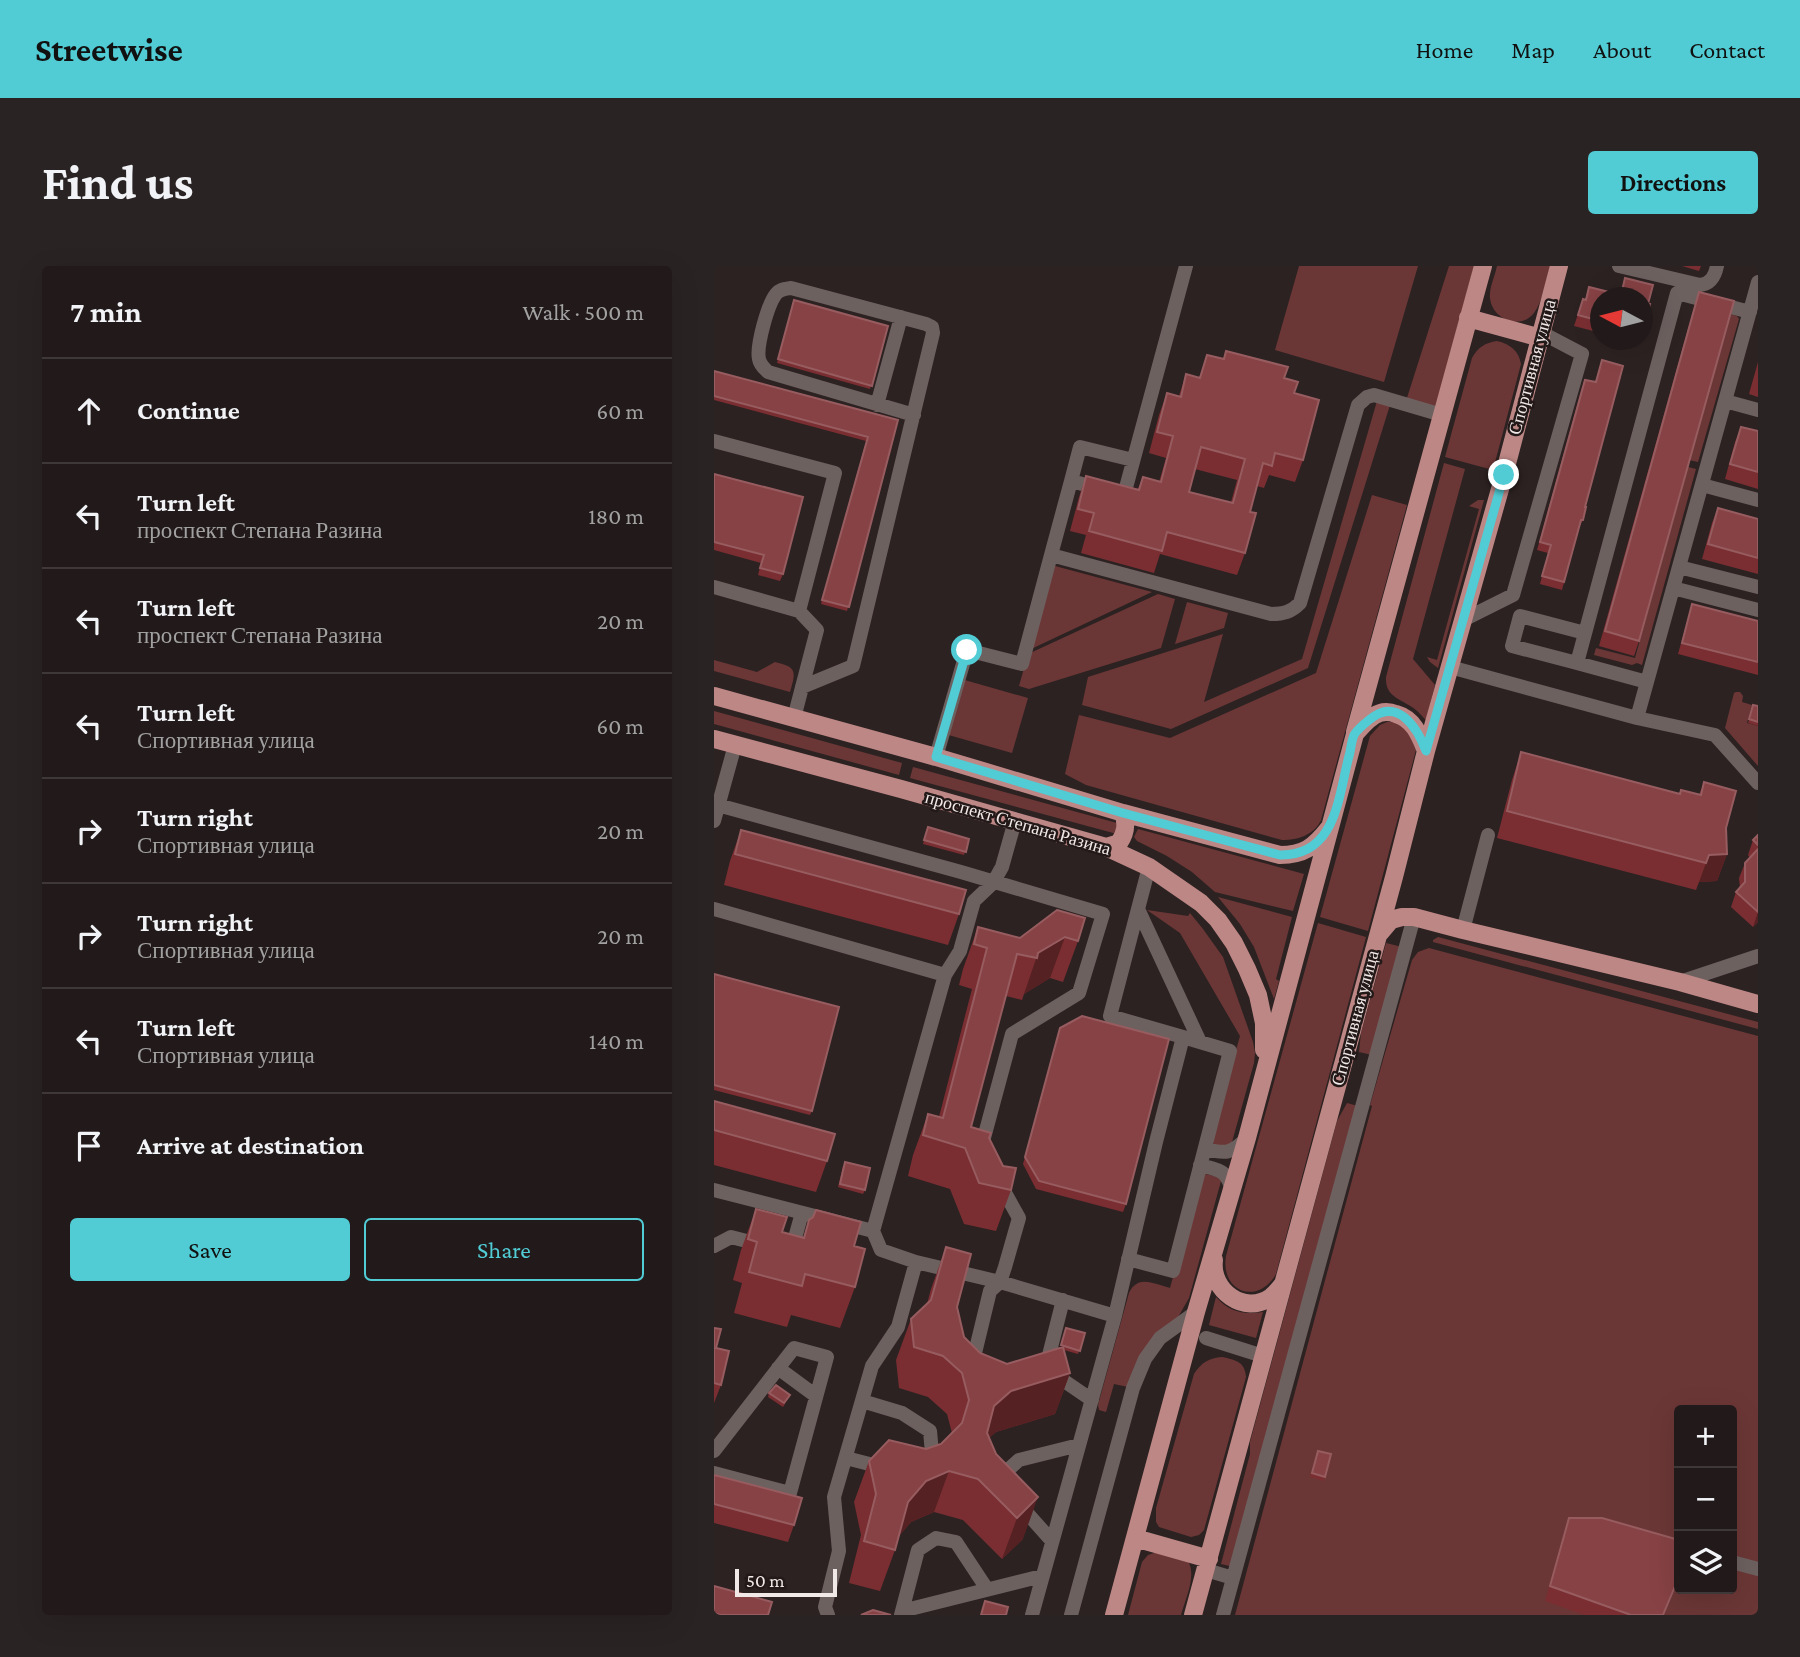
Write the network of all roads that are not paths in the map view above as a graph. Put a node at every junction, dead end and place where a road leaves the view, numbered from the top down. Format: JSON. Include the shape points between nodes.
{"nodes":[{"id":1,"x":1186,"y":266,"type":"edge"},
{"id":2,"x":1483,"y":266,"type":"edge"},
{"id":3,"x":1559,"y":266,"type":"edge"},
{"id":4,"x":1619,"y":266,"type":"edge"},
{"id":5,"x":1717,"y":266,"type":"edge"},
{"id":6,"x":1758,"y":282,"type":"edge"},
{"id":7,"x":1750,"y":312,"type":"junction"},
{"id":8,"x":901,"y":317,"type":"junction"},
{"id":9,"x":1468,"y":318,"type":"junction"},
{"id":10,"x":1541,"y":336,"type":"junction"},
{"id":11,"x":1725,"y":401,"type":"junction"},
{"id":12,"x":877,"y":405,"type":"junction"},
{"id":13,"x":1758,"y":410,"type":"edge"},
{"id":14,"x":914,"y":415,"type":"junction"},
{"id":15,"x":1442,"y":415,"type":"junction"},
{"id":16,"x":714,"y":441,"type":"edge"},
{"id":17,"x":1133,"y":460,"type":"junction"},
{"id":18,"x":1071,"y":481,"type":"junction"},
{"id":19,"x":1702,"y":485,"type":"junction"},
{"id":20,"x":1758,"y":500,"type":"edge"},
{"id":21,"x":1051,"y":555,"type":"junction"},
{"id":22,"x":1679,"y":567,"type":"junction"},
{"id":23,"x":714,"y":587,"type":"edge"},
{"id":24,"x":1758,"y":587,"type":"edge"},
{"id":25,"x":1673,"y":588,"type":"junction"},
{"id":26,"x":1758,"y":610,"type":"edge"},
{"id":27,"x":799,"y":611,"type":"junction"},
{"id":28,"x":1463,"y":620,"type":"junction"},
{"id":29,"x":1585,"y":633,"type":"junction"},
{"id":30,"x":1577,"y":663,"type":"junction"},
{"id":31,"x":1450,"y":667,"type":"junction"},
{"id":32,"x":1647,"y":682,"type":"junction"},
{"id":33,"x":802,"y":687,"type":"junction"},
{"id":34,"x":714,"y":696,"type":"edge"},
{"id":35,"x":794,"y":718,"type":"junction"},
{"id":36,"x":1637,"y":718,"type":"junction"},
{"id":37,"x":1355,"y":734,"type":"junction"},
{"id":38,"x":714,"y":739,"type":"edge"},
{"id":39,"x":735,"y":745,"type":"junction"},
{"id":40,"x":1426,"y":751,"type":"junction"},
{"id":41,"x":936,"y":757,"type":"junction"},
{"id":42,"x":1758,"y":783,"type":"edge"},
{"id":43,"x":716,"y":805,"type":"edge"},
{"id":44,"x":1123,"y":813,"type":"junction"},
{"id":45,"x":714,"y":821,"type":"edge"},
{"id":46,"x":1014,"y":821,"type":"junction"},
{"id":47,"x":1331,"y":825,"type":"junction"},
{"id":48,"x":1488,"y":835,"type":"dead end"},
{"id":49,"x":1106,"y":847,"type":"junction"},
{"id":50,"x":1149,"y":867,"type":"junction"},
{"id":51,"x":1394,"y":877,"type":"junction"},
{"id":52,"x":993,"y":883,"type":"junction"},
{"id":53,"x":1076,"y":907,"type":"junction"},
{"id":54,"x":714,"y":909,"type":"edge"},
{"id":55,"x":1138,"y":909,"type":"junction"},
{"id":56,"x":1057,"y":917,"type":"edge"},
{"id":57,"x":1414,"y":917,"type":"junction"},
{"id":58,"x":1463,"y":930,"type":"junction"},
{"id":59,"x":1377,"y":937,"type":"junction"},
{"id":60,"x":1758,"y":956,"type":"edge"},
{"id":61,"x":944,"y":975,"type":"junction"},
{"id":62,"x":1680,"y":982,"type":"junction"},
{"id":63,"x":1758,"y":1004,"type":"edge"},
{"id":64,"x":1183,"y":1037,"type":"junction"},
{"id":65,"x":1200,"y":1042,"type":"junction"},
{"id":66,"x":1261,"y":1084,"type":"junction"},
{"id":67,"x":1247,"y":1138,"type":"junction"},
{"id":68,"x":1205,"y":1149,"type":"junction"},
{"id":69,"x":1200,"y":1165,"type":"junction"},
{"id":70,"x":714,"y":1190,"type":"edge"},
{"id":71,"x":1232,"y":1190,"type":"junction"},
{"id":72,"x":802,"y":1213,"type":"junction"},
{"id":73,"x":873,"y":1231,"type":"junction"},
{"id":74,"x":714,"y":1246,"type":"edge"},
{"id":75,"x":1215,"y":1250,"type":"junction"},
{"id":76,"x":1128,"y":1259,"type":"junction"},
{"id":77,"x":916,"y":1262,"type":"junction"},
{"id":78,"x":1000,"y":1282,"type":"junction"},
{"id":79,"x":1283,"y":1284,"type":"junction"},
{"id":80,"x":1063,"y":1300,"type":"junction"},
{"id":81,"x":1196,"y":1312,"type":"junction"},
{"id":82,"x":1115,"y":1316,"type":"junction"},
{"id":83,"x":1206,"y":1338,"type":"dead end"},
{"id":84,"x":1263,"y":1356,"type":"junction"},
{"id":85,"x":778,"y":1368,"type":"junction"},
{"id":86,"x":986,"y":1379,"type":"edge"},
{"id":87,"x":816,"y":1396,"type":"junction"},
{"id":88,"x":1093,"y":1400,"type":"junction"},
{"id":89,"x":862,"y":1401,"type":"junction"},
{"id":90,"x":1079,"y":1445,"type":"junction"},
{"id":91,"x":714,"y":1451,"type":"edge"},
{"id":92,"x":846,"y":1458,"type":"junction"},
{"id":93,"x":896,"y":1469,"type":"edge"},
{"id":94,"x":917,"y":1470,"type":"edge"},
{"id":95,"x":714,"y":1473,"type":"edge"},
{"id":96,"x":1135,"y":1538,"type":"junction"},
{"id":97,"x":1052,"y":1541,"type":"junction"},
{"id":98,"x":1737,"y":1563,"type":"edge"},
{"id":99,"x":1207,"y":1565,"type":"junction"},
{"id":100,"x":1758,"y":1569,"type":"edge"},
{"id":101,"x":1042,"y":1576,"type":"junction"},
{"id":102,"x":1233,"y":1578,"type":"junction"},
{"id":103,"x":987,"y":1589,"type":"junction"},
{"id":104,"x":901,"y":1613,"type":"edge"},
{"id":105,"x":828,"y":1615,"type":"edge"},
{"id":106,"x":1032,"y":1615,"type":"edge"},
{"id":107,"x":1071,"y":1615,"type":"edge"},
{"id":108,"x":1114,"y":1615,"type":"edge"},
{"id":109,"x":1194,"y":1615,"type":"edge"},
{"id":110,"x":1223,"y":1615,"type":"edge"}],
"edges":[{"from":1,"to":17,"type":"street"},
{"from":2,"to":9,"type":"main road"},
{"from":3,"to":10,"type":"main road","name":"Спортивная улица"},
{"from":4,"to":5,"type":"street","via":[[1700,285],[1711,281]]},
{"from":6,"to":7,"type":"street"},
{"from":7,"to":11,"type":"street"},
{"from":7,"to":29,"type":"street","via":[[1677,293]]},
{"from":8,"to":12,"type":"street"},
{"from":8,"to":12,"type":"street","via":[[782,289],[771,302],[758,348],[758,358],[768,372]]},
{"from":8,"to":14,"type":"street","via":[[932,327],[933,333]]},
{"from":9,"to":10,"type":"main road"},
{"from":9,"to":15,"type":"main road"},
{"from":10,"to":28,"type":"main road","name":"Спортивная улица"},
{"from":10,"to":28,"type":"street","via":[[1582,354],[1513,595]]},
{"from":11,"to":13,"type":"street"},
{"from":11,"to":19,"type":"street"},
{"from":12,"to":14,"type":"street"},
{"from":14,"to":33,"type":"street","via":[[853,666]]},
{"from":15,"to":21,"type":"street","via":[[1374,395],[1361,400],[1300,603],[1281,614]]},
{"from":15,"to":37,"type":"main road"},
{"from":16,"to":27,"type":"street","via":[[835,473]]},
{"from":17,"to":18,"type":"street","via":[[1080,447]]},
{"from":17,"to":18,"type":"street","via":[[1124,495]]},
{"from":18,"to":21,"type":"street"},
{"from":19,"to":20,"type":"street"},
{"from":19,"to":22,"type":"street"},
{"from":21,"to":41,"type":"street","via":[[1022,664],[967,650]]},
{"from":22,"to":24,"type":"street"},
{"from":22,"to":25,"type":"street"},
{"from":23,"to":27,"type":"street"},
{"from":25,"to":26,"type":"street"},
{"from":25,"to":32,"type":"street"},
{"from":27,"to":33,"type":"street","via":[[817,629]]},
{"from":28,"to":31,"type":"main road","name":"Спортивная улица"},
{"from":29,"to":30,"type":"street"},
{"from":29,"to":30,"type":"street","via":[[1520,615],[1512,646]]},
{"from":30,"to":32,"type":"street"},
{"from":31,"to":36,"type":"street"},
{"from":31,"to":40,"type":"main road","name":"Спортивная улица"},
{"from":32,"to":36,"type":"street"},
{"from":33,"to":35,"type":"street"},
{"from":34,"to":35,"type":"main road"},
{"from":35,"to":41,"type":"main road"},
{"from":36,"to":42,"type":"street","via":[[1715,735]]},
{"from":37,"to":40,"type":"main road","via":[[1385,711],[1413,724]]},
{"from":37,"to":47,"type":"main road"},
{"from":38,"to":39,"type":"main road","name":"проспект Степана Разина"},
{"from":39,"to":43,"type":"street"},
{"from":39,"to":46,"type":"main road","name":"проспект Степана Разина"},
{"from":40,"to":51,"type":"main road","name":"Спортивная улица"},
{"from":41,"to":44,"type":"main road"},
{"from":43,"to":45,"type":"street"},
{"from":43,"to":52,"type":"street"},
{"from":44,"to":47,"type":"main road","via":[[1280,855],[1308,849]]},
{"from":44,"to":49,"type":"main road","via":[[1125,835],[1119,843]]},
{"from":46,"to":49,"type":"main road","name":"проспект Степана Разина"},
{"from":46,"to":52,"type":"street"},
{"from":47,"to":66,"type":"main road"},
{"from":48,"to":58,"type":"street"},
{"from":49,"to":50,"type":"main road","name":"проспект Степана Разина"},
{"from":50,"to":55,"type":"street"},
{"from":50,"to":66,"type":"main road","name":"проспект Степана Разина","via":[[1201,903],[1238,951],[1258,995],[1264,1023]]},
{"from":51,"to":57,"type":"main road","via":[[1398,900]]},
{"from":51,"to":59,"type":"main road","name":"Спортивная улица"},
{"from":52,"to":53,"type":"street"},
{"from":52,"to":61,"type":"street","via":[[974,901],[966,953]]},
{"from":53,"to":56,"type":"street"},
{"from":53,"to":78,"type":"street","via":[[1103,914],[1079,993],[1012,1034],[981,1148],[1018,1218]]},
{"from":54,"to":61,"type":"street"},
{"from":55,"to":64,"type":"street","via":[[1110,1016]]},
{"from":55,"to":65,"type":"street"},
{"from":57,"to":58,"type":"main road"},
{"from":57,"to":59,"type":"main road","via":[[1391,920]]},
{"from":57,"to":102,"type":"street"},
{"from":58,"to":62,"type":"main road"},
{"from":59,"to":79,"type":"main road","name":"Спортивная улица"},
{"from":60,"to":62,"type":"street"},
{"from":61,"to":73,"type":"street"},
{"from":62,"to":63,"type":"main road"},
{"from":64,"to":65,"type":"street"},
{"from":64,"to":76,"type":"street"},
{"from":65,"to":68,"type":"street","via":[[1230,1051]]},
{"from":66,"to":67,"type":"main road"},
{"from":67,"to":68,"type":"street","via":[[1230,1152]]},
{"from":67,"to":71,"type":"main road"},
{"from":68,"to":69,"type":"street"},
{"from":69,"to":71,"type":"street","via":[[1228,1177]]},
{"from":69,"to":76,"type":"street","via":[[1172,1271]]},
{"from":70,"to":72,"type":"street"},
{"from":71,"to":75,"type":"main road"},
{"from":72,"to":73,"type":"street"},
{"from":72,"to":74,"type":"street","via":[[791,1252],[731,1237]]},
{"from":73,"to":77,"type":"street","via":[[881,1250]]},
{"from":75,"to":79,"type":"main road","via":[[1216,1279],[1228,1296],[1259,1302]]},
{"from":75,"to":81,"type":"main road"},
{"from":76,"to":82,"type":"street"},
{"from":77,"to":78,"type":"street"},
{"from":77,"to":89,"type":"street","via":[[898,1327],[872,1366]]},
{"from":78,"to":80,"type":"street"},
{"from":78,"to":86,"type":"street","via":[[990,1291],[974,1357],[974,1368]]},
{"from":79,"to":84,"type":"main road","name":"Спортивная улица"},
{"from":80,"to":82,"type":"street"},
{"from":80,"to":88,"type":"street","via":[[1040,1370]]},
{"from":81,"to":96,"type":"main road"},
{"from":81,"to":107,"type":"street","via":[[1160,1338],[1133,1388]]},
{"from":82,"to":88,"type":"street"},
{"from":83,"to":84,"type":"street"},
{"from":84,"to":99,"type":"main road","name":"Спортивная улица"},
{"from":85,"to":87,"type":"street"},
{"from":85,"to":87,"type":"street","via":[[794,1348],[827,1357]]},
{"from":85,"to":91,"type":"street"},
{"from":87,"to":95,"type":"street","via":[[790,1493]]},
{"from":88,"to":90,"type":"street"},
{"from":89,"to":92,"type":"street"},
{"from":89,"to":94,"type":"street","via":[[902,1413],[930,1430],[932,1453]]},
{"from":90,"to":97,"type":"street"},
{"from":90,"to":97,"type":"street","via":[[1019,1460],[1006,1477],[1010,1494]]},
{"from":92,"to":93,"type":"street"},
{"from":92,"to":105,"type":"street","via":[[834,1497],[839,1551],[825,1607]]},
{"from":96,"to":99,"type":"main road"},
{"from":96,"to":108,"type":"main road"},
{"from":97,"to":101,"type":"street"},
{"from":98,"to":100,"type":"street"},
{"from":99,"to":102,"type":"street"},
{"from":99,"to":109,"type":"main road","name":"Спортивная улица"},
{"from":101,"to":103,"type":"street"},
{"from":101,"to":106,"type":"street"},
{"from":102,"to":110,"type":"street"},
{"from":103,"to":104,"type":"street"},
{"from":103,"to":104,"type":"street","via":[[956,1542],[936,1538],[918,1550]]}]}
